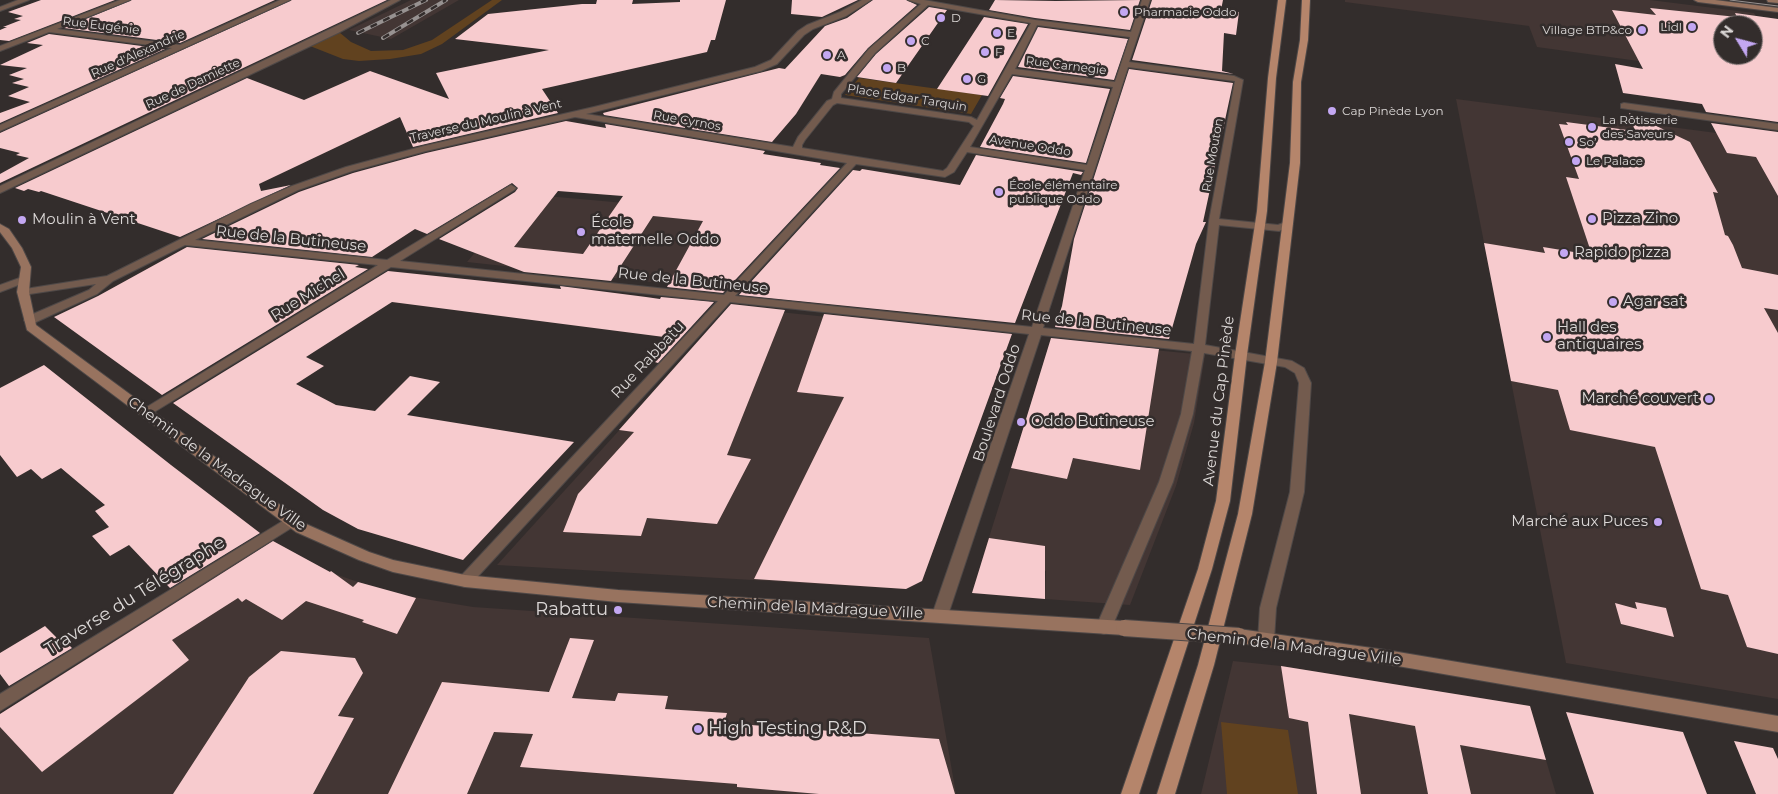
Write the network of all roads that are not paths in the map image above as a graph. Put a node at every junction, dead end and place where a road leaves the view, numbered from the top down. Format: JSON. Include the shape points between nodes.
{"nodes":[{"id":1,"x":25,"y":0,"type":"edge"},
{"id":2,"x":126,"y":0,"type":"edge"},
{"id":3,"x":286,"y":0,"type":"edge"},
{"id":4,"x":396,"y":0,"type":"edge"},
{"id":5,"x":867,"y":0,"type":"edge"},
{"id":6,"x":912,"y":0,"type":"edge"},
{"id":7,"x":1146,"y":0,"type":"edge"},
{"id":8,"x":1282,"y":0,"type":"edge"},
{"id":9,"x":1306,"y":0,"type":"edge"},
{"id":10,"x":1698,"y":0,"type":"edge"},
{"id":11,"x":1771,"y":0,"type":"edge"},
{"id":12,"x":1778,"y":1,"type":"edge"},
{"id":13,"x":926,"y":3,"type":"junction"},
{"id":14,"x":0,"y":9,"type":"edge"},
{"id":15,"x":1778,"y":10,"type":"edge"},
{"id":16,"x":1035,"y":22,"type":"junction"},
{"id":17,"x":49,"y":30,"type":"junction"},
{"id":18,"x":1134,"y":35,"type":"junction"},
{"id":19,"x":181,"y":47,"type":"junction"},
{"id":20,"x":0,"y":49,"type":"edge"},
{"id":21,"x":1126,"y":64,"type":"junction"},
{"id":22,"x":1010,"y":71,"type":"junction"},
{"id":23,"x":1118,"y":86,"type":"junction"},
{"id":24,"x":836,"y":100,"type":"junction"},
{"id":25,"x":1624,"y":106,"type":"dead end"},
{"id":26,"x":572,"y":114,"type":"junction"},
{"id":27,"x":979,"y":125,"type":"junction"},
{"id":28,"x":1778,"y":127,"type":"edge"},
{"id":29,"x":0,"y":128,"type":"edge"},
{"id":30,"x":965,"y":149,"type":"junction"},
{"id":31,"x":798,"y":150,"type":"junction"},
{"id":32,"x":854,"y":161,"type":"junction"},
{"id":33,"x":1091,"y":168,"type":"junction"},
{"id":34,"x":511,"y":188,"type":"dead end"},
{"id":35,"x":0,"y":190,"type":"edge"},
{"id":36,"x":1214,"y":221,"type":"junction"},
{"id":37,"x":1288,"y":224,"type":"junction"},
{"id":38,"x":1260,"y":227,"type":"junction"},
{"id":39,"x":0,"y":228,"type":"edge"},
{"id":40,"x":185,"y":242,"type":"junction"},
{"id":41,"x":387,"y":264,"type":"junction"},
{"id":42,"x":109,"y":279,"type":"junction"},
{"id":43,"x":24,"y":286,"type":"junction"},
{"id":44,"x":0,"y":289,"type":"edge"},
{"id":45,"x":727,"y":299,"type":"junction"},
{"id":46,"x":30,"y":320,"type":"junction"},
{"id":47,"x":1036,"y":332,"type":"junction"},
{"id":48,"x":1199,"y":348,"type":"junction"},
{"id":49,"x":1241,"y":355,"type":"junction"},
{"id":50,"x":1271,"y":362,"type":"junction"},
{"id":51,"x":146,"y":413,"type":"junction"},
{"id":52,"x":292,"y":521,"type":"junction"},
{"id":53,"x":465,"y":581,"type":"junction"},
{"id":54,"x":940,"y":615,"type":"junction"},
{"id":55,"x":1104,"y":627,"type":"junction"},
{"id":56,"x":1266,"y":640,"type":"junction"},
{"id":57,"x":0,"y":703,"type":"edge"},
{"id":58,"x":1778,"y":724,"type":"edge"},
{"id":59,"x":1130,"y":794,"type":"edge"},
{"id":60,"x":1166,"y":794,"type":"edge"}],
"edges":[{"from":1,"to":14,"type":"street"},
{"from":2,"to":17,"type":"street"},
{"from":3,"to":19,"type":"street","name":"Rue d'Alexandrie"},
{"from":4,"to":35,"type":"street","name":"Rue de Damiette"},
{"from":5,"to":26,"type":"street","name":"Traverse du Moulin à Vent","via":[[801,33],[774,62]]},
{"from":6,"to":13,"type":"street"},
{"from":7,"to":18,"type":"street","name":"Boulevard Oddo"},
{"from":8,"to":38,"type":"main road","name":"Avenue du Cap Pinède"},
{"from":9,"to":37,"type":"main road"},
{"from":10,"to":15,"type":"street"},
{"from":11,"to":12,"type":"street"},
{"from":13,"to":16,"type":"street"},
{"from":13,"to":24,"type":"street","via":[[872,51],[837,94]]},
{"from":16,"to":18,"type":"street"},
{"from":16,"to":22,"type":"street"},
{"from":17,"to":19,"type":"street","name":"Rue Eugénie"},
{"from":17,"to":20,"type":"street"},
{"from":18,"to":21,"type":"street","name":"Boulevard Oddo"},
{"from":19,"to":29,"type":"street","name":"Rue d'Alexandrie"},
{"from":21,"to":23,"type":"street","name":"Boulevard Oddo"},
{"from":21,"to":36,"type":"street","name":"Rue Mouton","via":[[1239,80]]},
{"from":22,"to":23,"type":"street","name":"Rue Carnegie"},
{"from":22,"to":27,"type":"street"},
{"from":23,"to":33,"type":"street","name":"Boulevard Oddo"},
{"from":24,"to":27,"type":"street","name":"Place Edgar Tarquin","via":[[971,120]]},
{"from":24,"to":31,"type":"street","name":"Place Edgar Tarquin","via":[[801,139]]},
{"from":25,"to":28,"type":"street"},
{"from":26,"to":31,"type":"street","name":"Rue Cyrnos"},
{"from":26,"to":40,"type":"street","name":"Traverse du Moulin à Vent","via":[[349,169],[254,206]]},
{"from":27,"to":30,"type":"street","name":"Place Edgar Tarquin"},
{"from":30,"to":32,"type":"street","name":"Place Edgar Tarquin","via":[[946,174]]},
{"from":30,"to":33,"type":"street","name":"Avenue Oddo"},
{"from":31,"to":32,"type":"street","name":"Place Edgar Tarquin"},
{"from":32,"to":45,"type":"street","name":"Rue Rabbatu"},
{"from":33,"to":47,"type":"street","name":"Boulevard Oddo"},
{"from":34,"to":41,"type":"street","name":"Rue Michel"},
{"from":36,"to":38,"type":"street"},
{"from":36,"to":48,"type":"street","name":"Rue Mouton"},
{"from":37,"to":38,"type":"street","via":[[1279,228]]},
{"from":37,"to":50,"type":"main road"},
{"from":38,"to":49,"type":"main road","name":"Avenue du Cap Pinède"},
{"from":39,"to":43,"type":"street","name":"Chemin de la Madrague Ville","via":[[17,248],[26,267]]},
{"from":40,"to":41,"type":"street","name":"Rue de la Butineuse"},
{"from":40,"to":42,"type":"street","name":"Traverse du Moulin à Vent"},
{"from":41,"to":45,"type":"street","name":"Rue de la Butineuse"},
{"from":41,"to":51,"type":"street","name":"Rue Michel"},
{"from":42,"to":43,"type":"street","name":"Traverse du Moulin à Vent"},
{"from":42,"to":46,"type":"street","name":"Traverse du Moulin à Vent","via":[[93,292]]},
{"from":43,"to":44,"type":"street","name":"Traverse du Moulin à Vent"},
{"from":43,"to":46,"type":"street","name":"Chemin de la Madrague Ville"},
{"from":45,"to":47,"type":"street","name":"Rue de la Butineuse"},
{"from":45,"to":53,"type":"street","name":"Rue Rabbatu"},
{"from":46,"to":51,"type":"street","name":"Chemin de la Madrague Ville","via":[[31,327]]},
{"from":47,"to":48,"type":"street","name":"Rue de la Butineuse"},
{"from":47,"to":54,"type":"street","name":"Boulevard Oddo"},
{"from":48,"to":49,"type":"street","name":"Rue de la Butineuse"},
{"from":48,"to":55,"type":"street","name":"Rue Mouton","via":[[1188,414],[1166,482]]},
{"from":49,"to":50,"type":"street","name":"Rue de la Butineuse"},
{"from":49,"to":59,"type":"main road","name":"Avenue du Cap Pinède","via":[[1223,502],[1205,569]]},
{"from":50,"to":56,"type":"street","name":"Rue de la Butineuse","via":[[1288,364],[1300,371],[1305,383],[1297,492],[1268,608]]},
{"from":50,"to":60,"type":"main road","via":[[1245,514],[1206,665]]},
{"from":51,"to":52,"type":"street","name":"Chemin de la Madrague Ville"},
{"from":52,"to":53,"type":"street","name":"Chemin de la Madrague Ville","via":[[364,556],[393,566]]},
{"from":52,"to":57,"type":"street","name":"Traverse du Télégraphe"},
{"from":53,"to":54,"type":"street","name":"Chemin de la Madrague Ville","via":[[618,596]]},
{"from":54,"to":55,"type":"street","name":"Chemin de la Madrague Ville"},
{"from":55,"to":56,"type":"street","name":"Chemin de la Madrague Ville","bridge":true},
{"from":56,"to":58,"type":"street","name":"Chemin de la Madrague Ville","via":[[1386,657]]}]}
